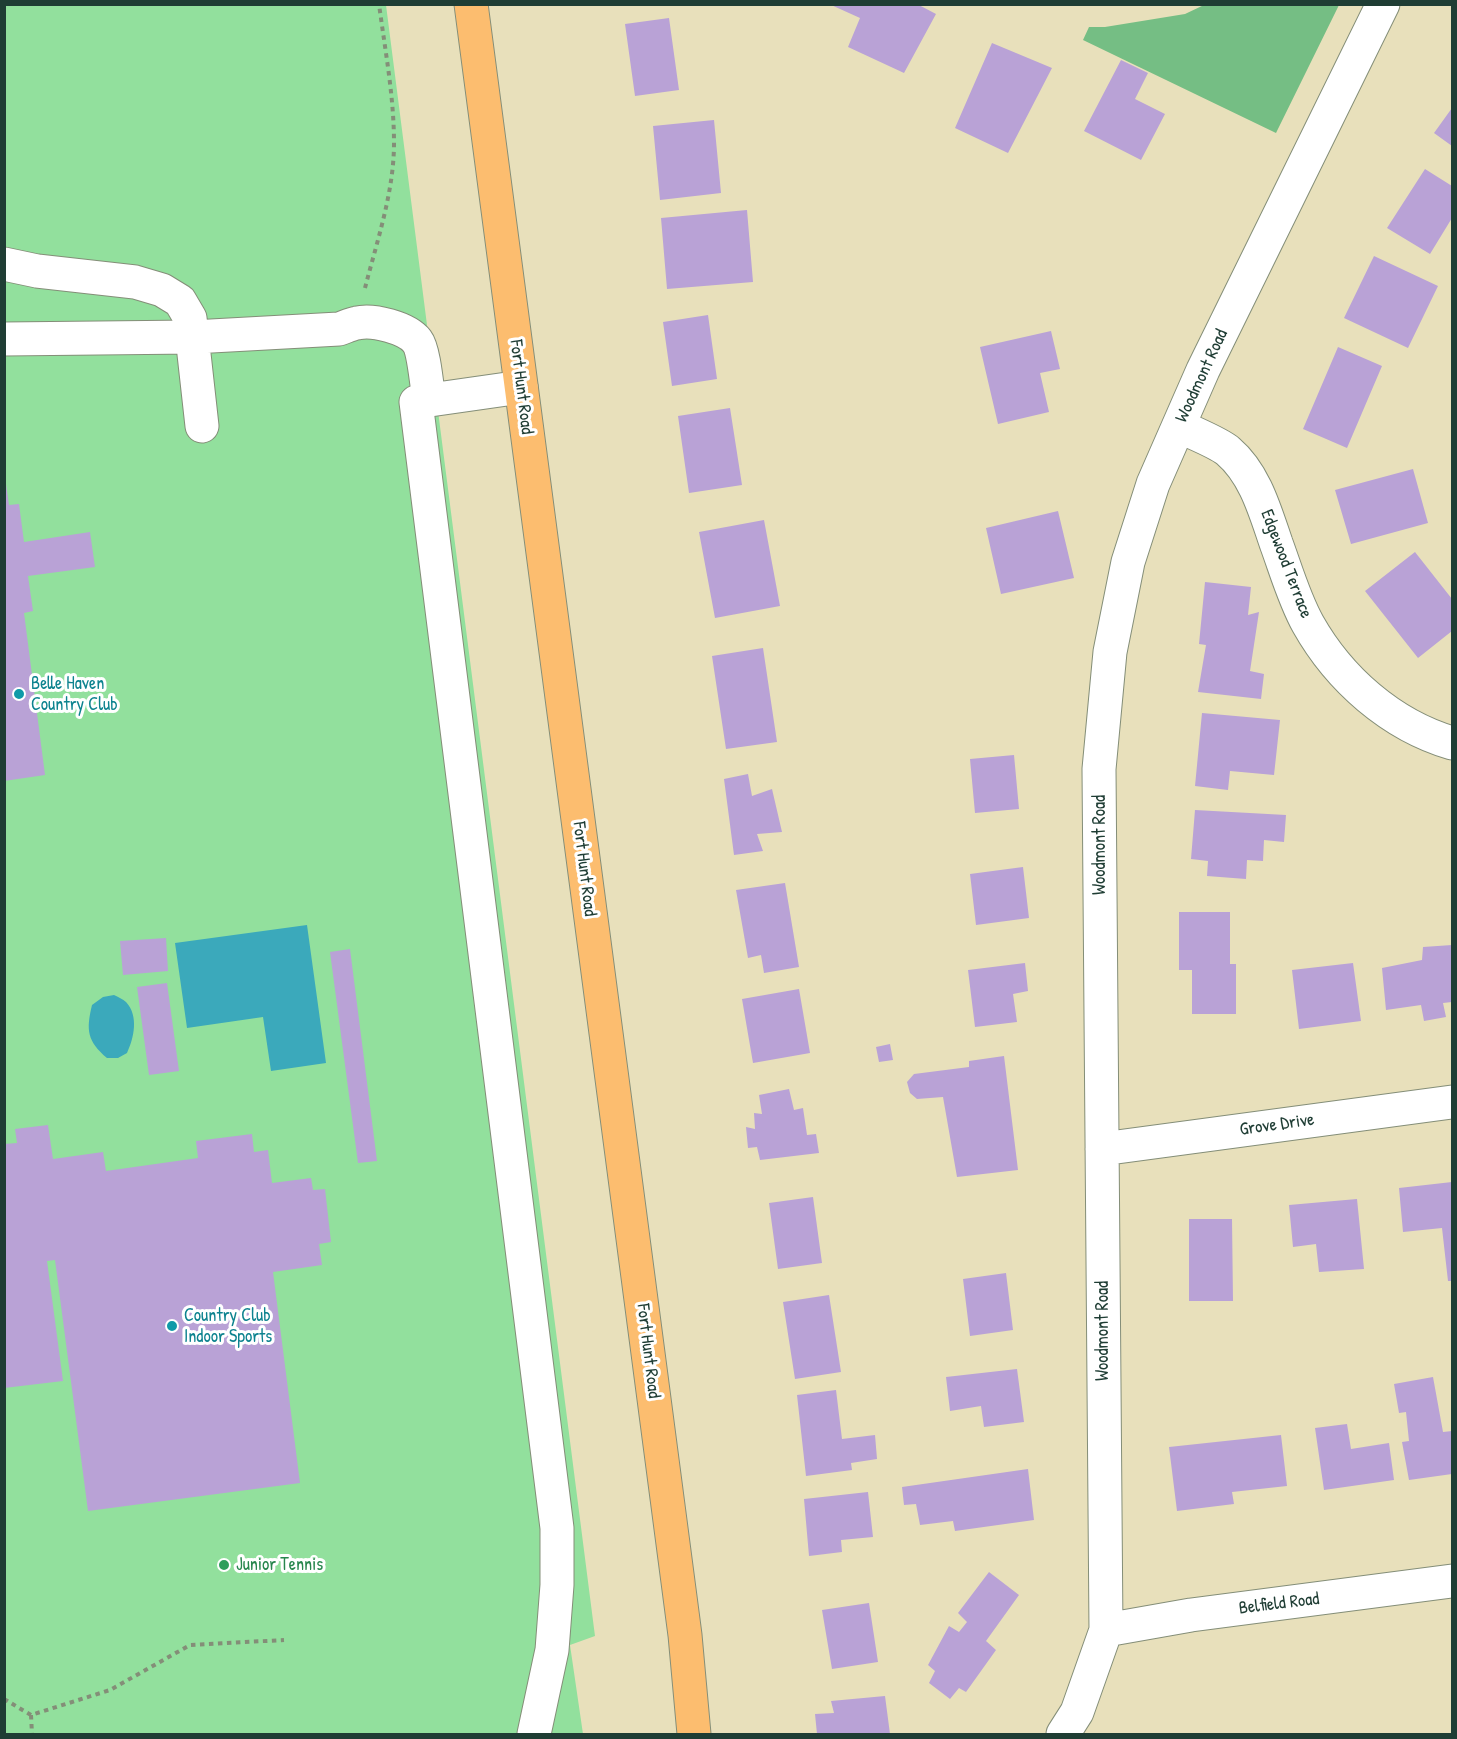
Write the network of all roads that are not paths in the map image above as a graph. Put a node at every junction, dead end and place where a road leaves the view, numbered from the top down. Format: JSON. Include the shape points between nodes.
{"nodes":[{"id":1,"x":471,"y":4,"type":"edge"},
{"id":2,"x":1383,"y":4,"type":"edge"},
{"id":3,"x":4,"y":264,"type":"edge"},
{"id":4,"x":193,"y":337,"type":"junction"},
{"id":5,"x":4,"y":339,"type":"edge"},
{"id":6,"x":521,"y":387,"type":"junction"},
{"id":7,"x":423,"y":401,"type":"junction"},
{"id":8,"x":201,"y":426,"type":"dead end"},
{"id":9,"x":1179,"y":426,"type":"junction"},
{"id":10,"x":1452,"y":743,"type":"edge"},
{"id":11,"x":1452,"y":1102,"type":"edge"},
{"id":12,"x":1102,"y":1149,"type":"junction"},
{"id":13,"x":1452,"y":1581,"type":"edge"},
{"id":14,"x":1106,"y":1630,"type":"junction"},
{"id":15,"x":534,"y":1734,"type":"edge"},
{"id":16,"x":694,"y":1734,"type":"edge"},
{"id":17,"x":1063,"y":1734,"type":"edge"}],
"edges":[{"from":1,"to":6,"type":"main road","name":"Fort Hunt Road"},
{"from":2,"to":9,"type":"street","name":"Woodmont Road"},
{"from":3,"to":4,"type":"street","via":[[135,282],[162,290],[187,310]]},
{"from":4,"to":5,"type":"street"},
{"from":4,"to":7,"type":"street","via":[[339,329],[359,322],[403,330],[418,342],[423,358]]},
{"from":4,"to":8,"type":"street"},
{"from":6,"to":7,"type":"street"},
{"from":6,"to":16,"type":"main road","name":"Fort Hunt Road","via":[[685,1635]]},
{"from":7,"to":15,"type":"street","via":[[444,616],[557,1528],[552,1650]]},
{"from":9,"to":10,"type":"street","name":"Edgewood Terrace","via":[[1227,450],[1247,473],[1260,496],[1295,595],[1332,660],[1367,697],[1410,726]]},
{"from":9,"to":12,"type":"street","name":"Woodmont Road","via":[[1153,484],[1128,562],[1110,652],[1100,769]]},
{"from":11,"to":12,"type":"street","name":"Grove Drive"},
{"from":12,"to":14,"type":"street","name":"Woodmont Road"},
{"from":13,"to":14,"type":"street","name":"Belfield Road"},
{"from":14,"to":17,"type":"street","name":"Woodmont Road","via":[[1077,1712]]}]}
